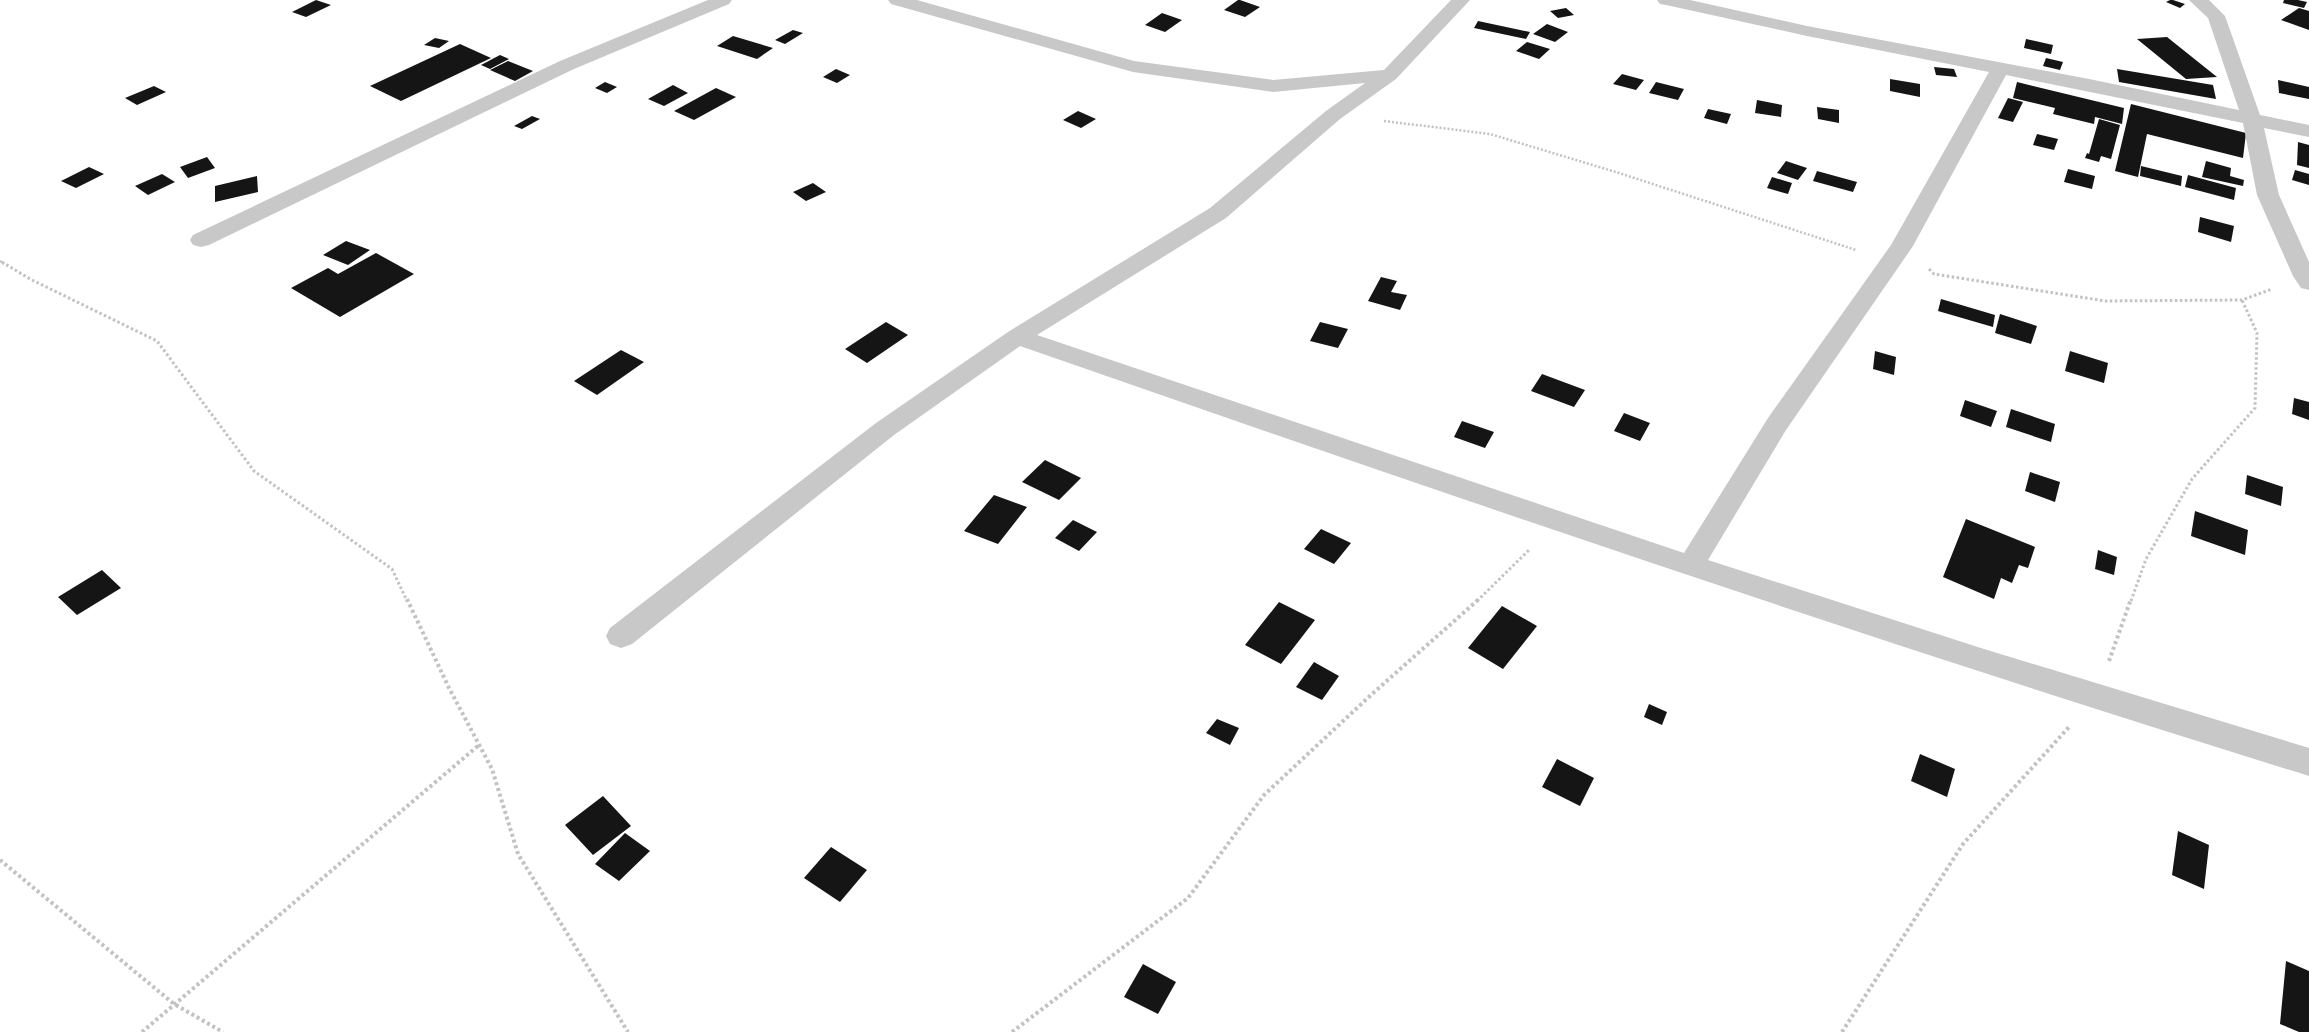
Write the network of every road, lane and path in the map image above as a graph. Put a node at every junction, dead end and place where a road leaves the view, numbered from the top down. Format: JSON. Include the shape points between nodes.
{"nodes":[{"id":1,"x":723,"y":0,"type":"edge"},
{"id":2,"x":897,"y":0,"type":"edge"},
{"id":3,"x":1461,"y":0,"type":"edge"},
{"id":4,"x":1666,"y":0,"type":"edge"},
{"id":5,"x":2198,"y":0,"type":"edge"},
{"id":6,"x":2000,"y":69,"type":"junction"},
{"id":7,"x":1388,"y":75,"type":"junction"},
{"id":8,"x":1334,"y":115,"type":"junction"},
{"id":9,"x":2252,"y":120,"type":"junction"},
{"id":10,"x":2309,"y":131,"type":"edge"},
{"id":11,"x":201,"y":240,"type":"dead end"},
{"id":12,"x":1902,"y":246,"type":"junction"},
{"id":13,"x":0,"y":261,"type":"edge"},
{"id":14,"x":2306,"y":280,"type":"edge"},
{"id":15,"x":1017,"y":338,"type":"junction"},
{"id":16,"x":1558,"y":522,"type":"junction"},
{"id":17,"x":1690,"y":566,"type":"junction"},
{"id":18,"x":621,"y":636,"type":"dead end"},
{"id":19,"x":479,"y":745,"type":"junction"},
{"id":20,"x":2309,"y":762,"type":"edge"},
{"id":21,"x":0,"y":860,"type":"edge"},
{"id":22,"x":174,"y":1004,"type":"junction"},
{"id":23,"x":142,"y":1032,"type":"edge"},
{"id":24,"x":223,"y":1032,"type":"edge"},
{"id":25,"x":628,"y":1032,"type":"edge"},
{"id":26,"x":1012,"y":1032,"type":"edge"}],
"edges":[{"from":1,"to":11,"type":"street","via":[[567,66]]},
{"from":2,"to":7,"type":"street","via":[[1133,66],[1274,86]]},
{"from":3,"to":7,"type":"street"},
{"from":4,"to":6,"type":"street"},
{"from":5,"to":9,"type":"street","via":[[2216,16]]},
{"from":6,"to":9,"type":"street"},
{"from":6,"to":12,"type":"street"},
{"from":7,"to":8,"type":"street"},
{"from":8,"to":12,"type":"path","via":[[1490,134],[1858,250]]},
{"from":8,"to":15,"type":"street","via":[[1218,213]]},
{"from":9,"to":10,"type":"street"},
{"from":9,"to":14,"type":"street","via":[[2268,195]]},
{"from":12,"to":14,"type":"path","via":[[1934,274],[2105,301],[2242,300]]},
{"from":12,"to":17,"type":"street","via":[[1777,424]]},
{"from":13,"to":19,"type":"path","via":[[157,341],[254,470],[392,569]]},
{"from":15,"to":16,"type":"street"},
{"from":15,"to":18,"type":"street","via":[[885,429]]},
{"from":16,"to":17,"type":"street"},
{"from":16,"to":26,"type":"path","via":[[1464,614],[1372,694],[1264,796],[1188,898]]},
{"from":17,"to":20,"type":"street","via":[[2096,698]]},
{"from":19,"to":22,"type":"path"},
{"from":19,"to":25,"type":"path","via":[[492,769],[518,854]]},
{"from":21,"to":22,"type":"path"},
{"from":22,"to":23,"type":"path"},
{"from":22,"to":24,"type":"path"}]}
